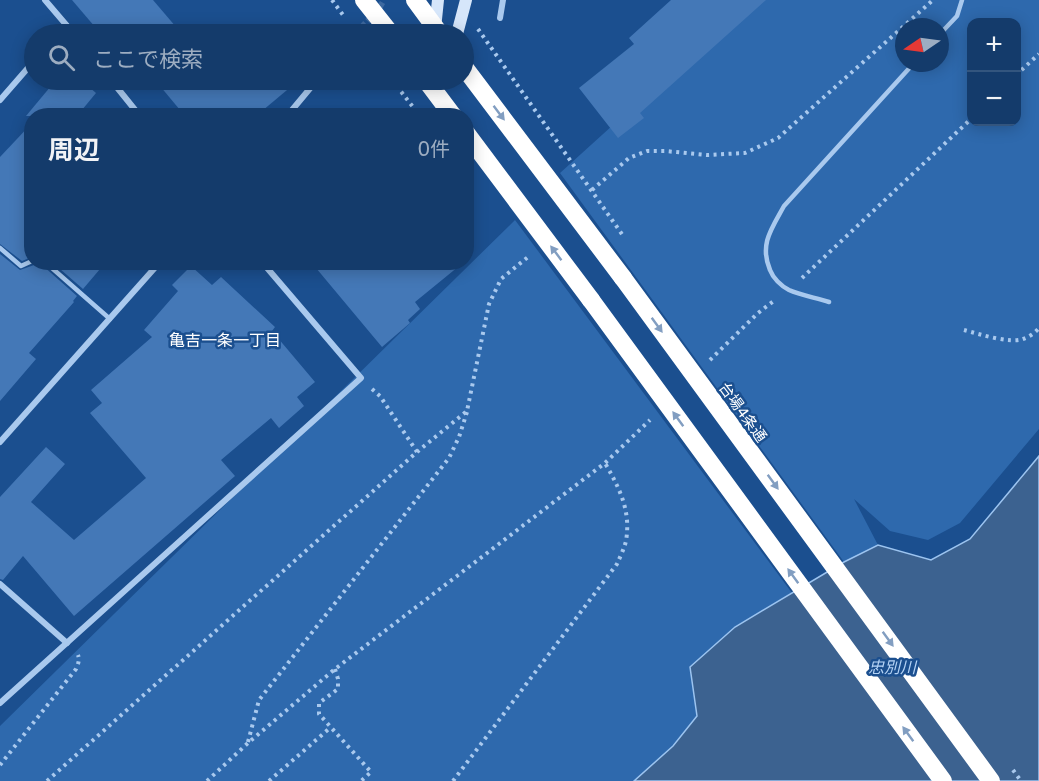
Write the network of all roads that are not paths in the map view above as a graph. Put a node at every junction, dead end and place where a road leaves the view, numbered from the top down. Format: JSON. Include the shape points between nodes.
{"nodes":[{"id":1,"x":45,"y":0,"type":"edge"},
{"id":2,"x":364,"y":0,"type":"edge"},
{"id":3,"x":415,"y":0,"type":"edge"},
{"id":4,"x":438,"y":0,"type":"edge"},
{"id":5,"x":502,"y":0,"type":"edge"},
{"id":6,"x":962,"y":0,"type":"edge"},
{"id":7,"x":465,"y":5,"type":"edge"},
{"id":8,"x":500,"y":18,"type":"dead end"},
{"id":9,"x":65,"y":24,"type":"edge"},
{"id":10,"x":383,"y":24,"type":"edge"},
{"id":11,"x":431,"y":24,"type":"edge"},
{"id":12,"x":436,"y":24,"type":"edge"},
{"id":13,"x":460,"y":24,"type":"edge"},
{"id":14,"x":949,"y":24,"type":"edge"},
{"id":15,"x":24,"y":72,"type":"edge"},
{"id":16,"x":906,"y":72,"type":"edge"},
{"id":17,"x":474,"y":79,"type":"edge"},
{"id":18,"x":119,"y":90,"type":"edge"},
{"id":19,"x":308,"y":90,"type":"edge"},
{"id":20,"x":437,"y":90,"type":"edge"},
{"id":21,"x":0,"y":100,"type":"edge"},
{"id":22,"x":134,"y":108,"type":"edge"},
{"id":23,"x":293,"y":108,"type":"edge"},
{"id":24,"x":448,"y":108,"type":"edge"},
{"id":25,"x":474,"y":144,"type":"edge"},
{"id":26,"x":0,"y":248,"type":"edge"},
{"id":27,"x":24,"y":265,"type":"edge"},
{"id":28,"x":54,"y":270,"type":"edge"},
{"id":29,"x":153,"y":270,"type":"edge"},
{"id":30,"x":269,"y":270,"type":"edge"},
{"id":31,"x":829,"y":302,"type":"dead end"},
{"id":32,"x":110,"y":319,"type":"junction"},
{"id":33,"x":0,"y":442,"type":"edge"},
{"id":34,"x":0,"y":584,"type":"edge"},
{"id":35,"x":67,"y":643,"type":"junction"},
{"id":36,"x":0,"y":703,"type":"edge"},
{"id":37,"x":943,"y":781,"type":"edge"},
{"id":38,"x":991,"y":781,"type":"edge"}],
"edges":[{"from":1,"to":9,"type":"street"},
{"from":2,"to":10,"type":"highway"},
{"from":3,"to":11,"type":"highway"},
{"from":4,"to":12,"type":"street"},
{"from":5,"to":8,"type":"street"},
{"from":6,"to":14,"type":"lane","via":[[957,16]]},
{"from":7,"to":13,"type":"street"},
{"from":15,"to":21,"type":"street"},
{"from":16,"to":31,"type":"lane","via":[[784,206],[770,232],[765,247],[773,277],[789,290]]},
{"from":17,"to":38,"type":"highway","name":"台場4条通","one_way":true,"bridge":true},
{"from":18,"to":22,"type":"street"},
{"from":19,"to":23,"type":"street"},
{"from":20,"to":24,"type":"highway"},
{"from":37,"to":25,"type":"highway","one_way":true,"bridge":true},
{"from":26,"to":27,"type":"lane"},
{"from":28,"to":32,"type":"lane"},
{"from":29,"to":32,"type":"street"},
{"from":30,"to":35,"type":"street","via":[[361,378]]},
{"from":32,"to":33,"type":"street"},
{"from":34,"to":35,"type":"street"},
{"from":35,"to":36,"type":"street"}]}
